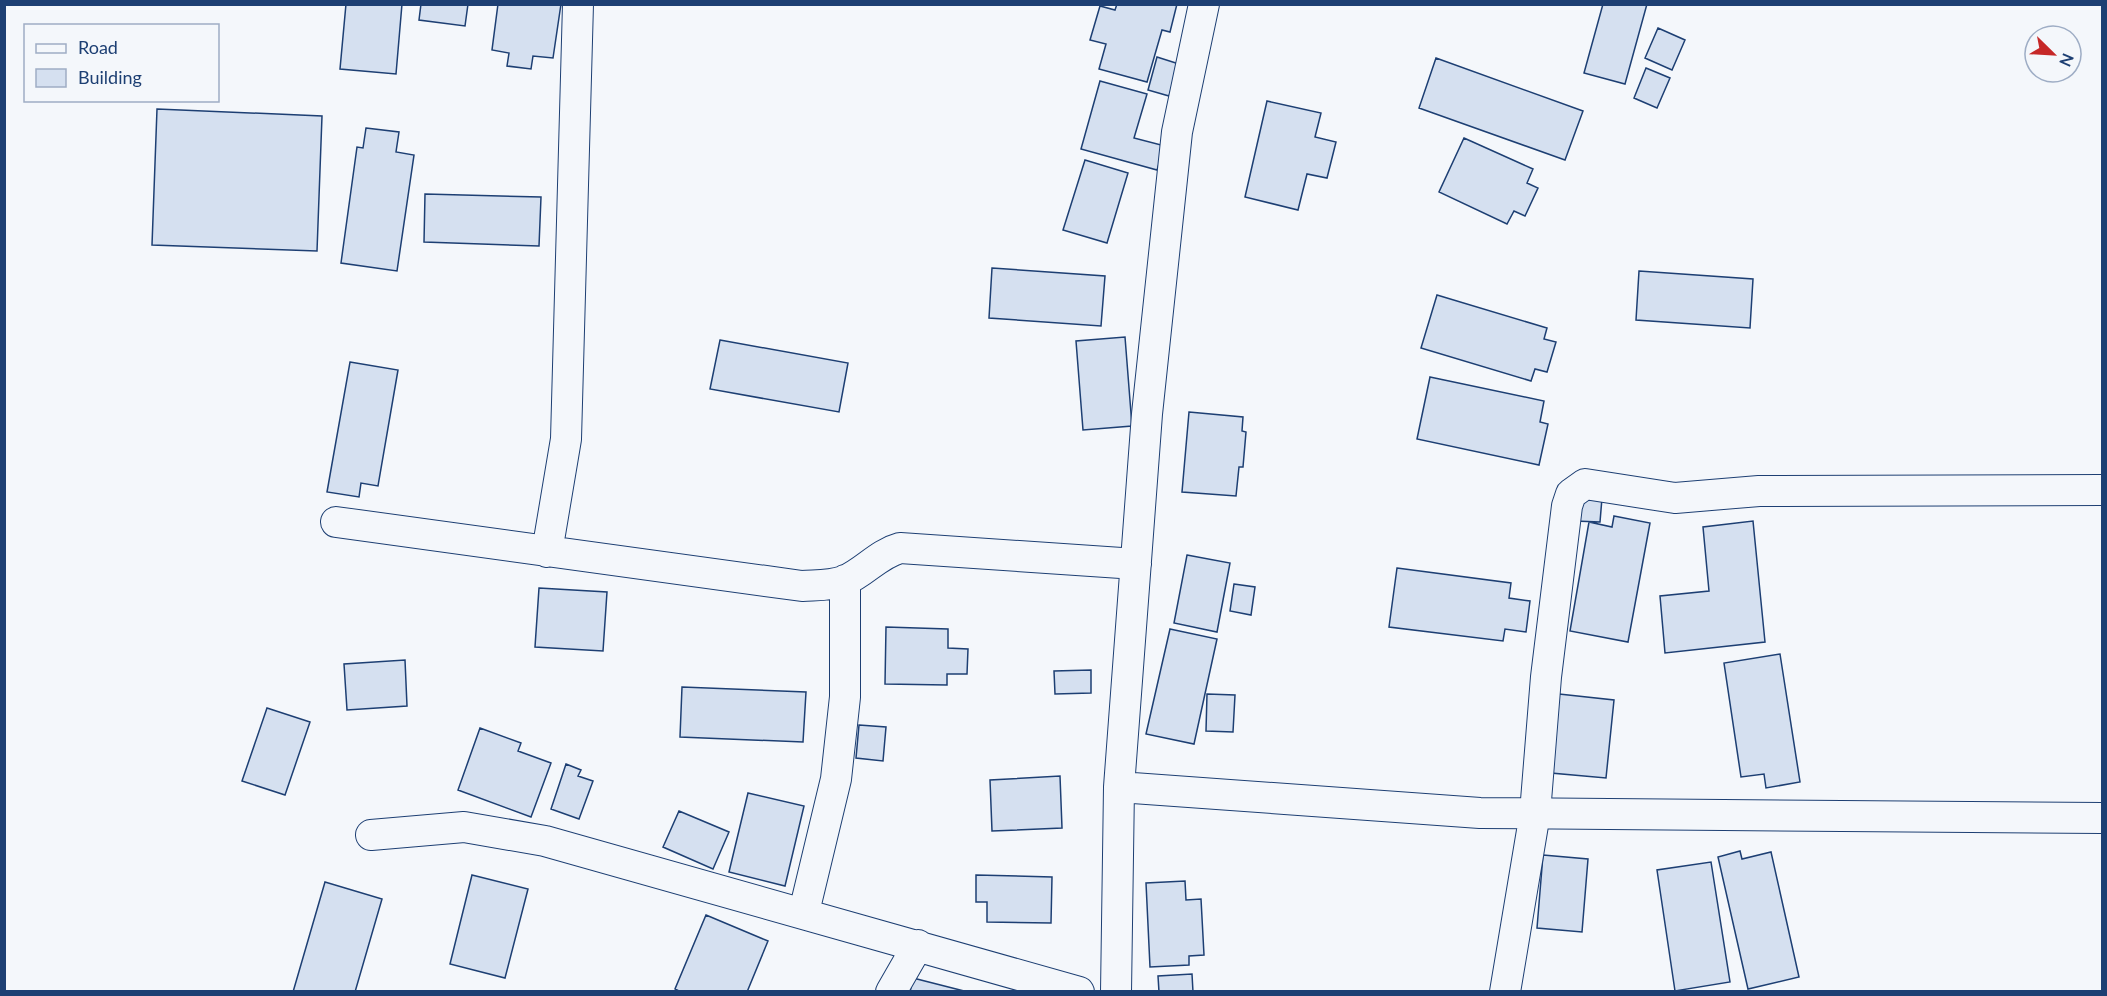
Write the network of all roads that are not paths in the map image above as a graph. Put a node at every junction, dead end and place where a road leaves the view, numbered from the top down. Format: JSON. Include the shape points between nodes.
{"nodes":[{"id":1,"x":578,"y":4,"type":"edge"},
{"id":2,"x":1204,"y":4,"type":"edge"},
{"id":3,"x":2103,"y":490,"type":"edge"},
{"id":4,"x":336,"y":522,"type":"dead end"},
{"id":5,"x":547,"y":552,"type":"junction"},
{"id":6,"x":1136,"y":564,"type":"junction"},
{"id":7,"x":845,"y":580,"type":"junction"},
{"id":8,"x":1119,"y":787,"type":"junction"},
{"id":9,"x":1535,"y":813,"type":"junction"},
{"id":10,"x":2103,"y":818,"type":"edge"},
{"id":11,"x":371,"y":835,"type":"dead end"},
{"id":12,"x":804,"y":912,"type":"junction"},
{"id":13,"x":918,"y":945,"type":"junction"},
{"id":14,"x":891,"y":992,"type":"edge"},
{"id":15,"x":1080,"y":992,"type":"edge"},
{"id":16,"x":1116,"y":992,"type":"edge"},
{"id":17,"x":1505,"y":992,"type":"edge"}],
"edges":[{"from":1,"to":5,"type":"street","via":[[566,439]]},
{"from":2,"to":6,"type":"street","via":[[1177,132]]},
{"from":3,"to":9,"type":"street","via":[[1759,491],[1676,498],[1585,484],[1571,494],[1565,517]]},
{"from":4,"to":5,"type":"street"},
{"from":5,"to":7,"type":"street","via":[[802,586]]},
{"from":6,"to":7,"type":"street","via":[[900,548],[885,552]]},
{"from":6,"to":8,"type":"street"},
{"from":7,"to":12,"type":"street","via":[[846,697],[836,779]]},
{"from":8,"to":9,"type":"street","via":[[1480,813]]},
{"from":8,"to":16,"type":"street"},
{"from":9,"to":10,"type":"street"},
{"from":9,"to":17,"type":"street"},
{"from":11,"to":12,"type":"street","via":[[465,827],[545,840]]},
{"from":12,"to":13,"type":"street"},
{"from":13,"to":14,"type":"street"},
{"from":13,"to":15,"type":"street"}]}
